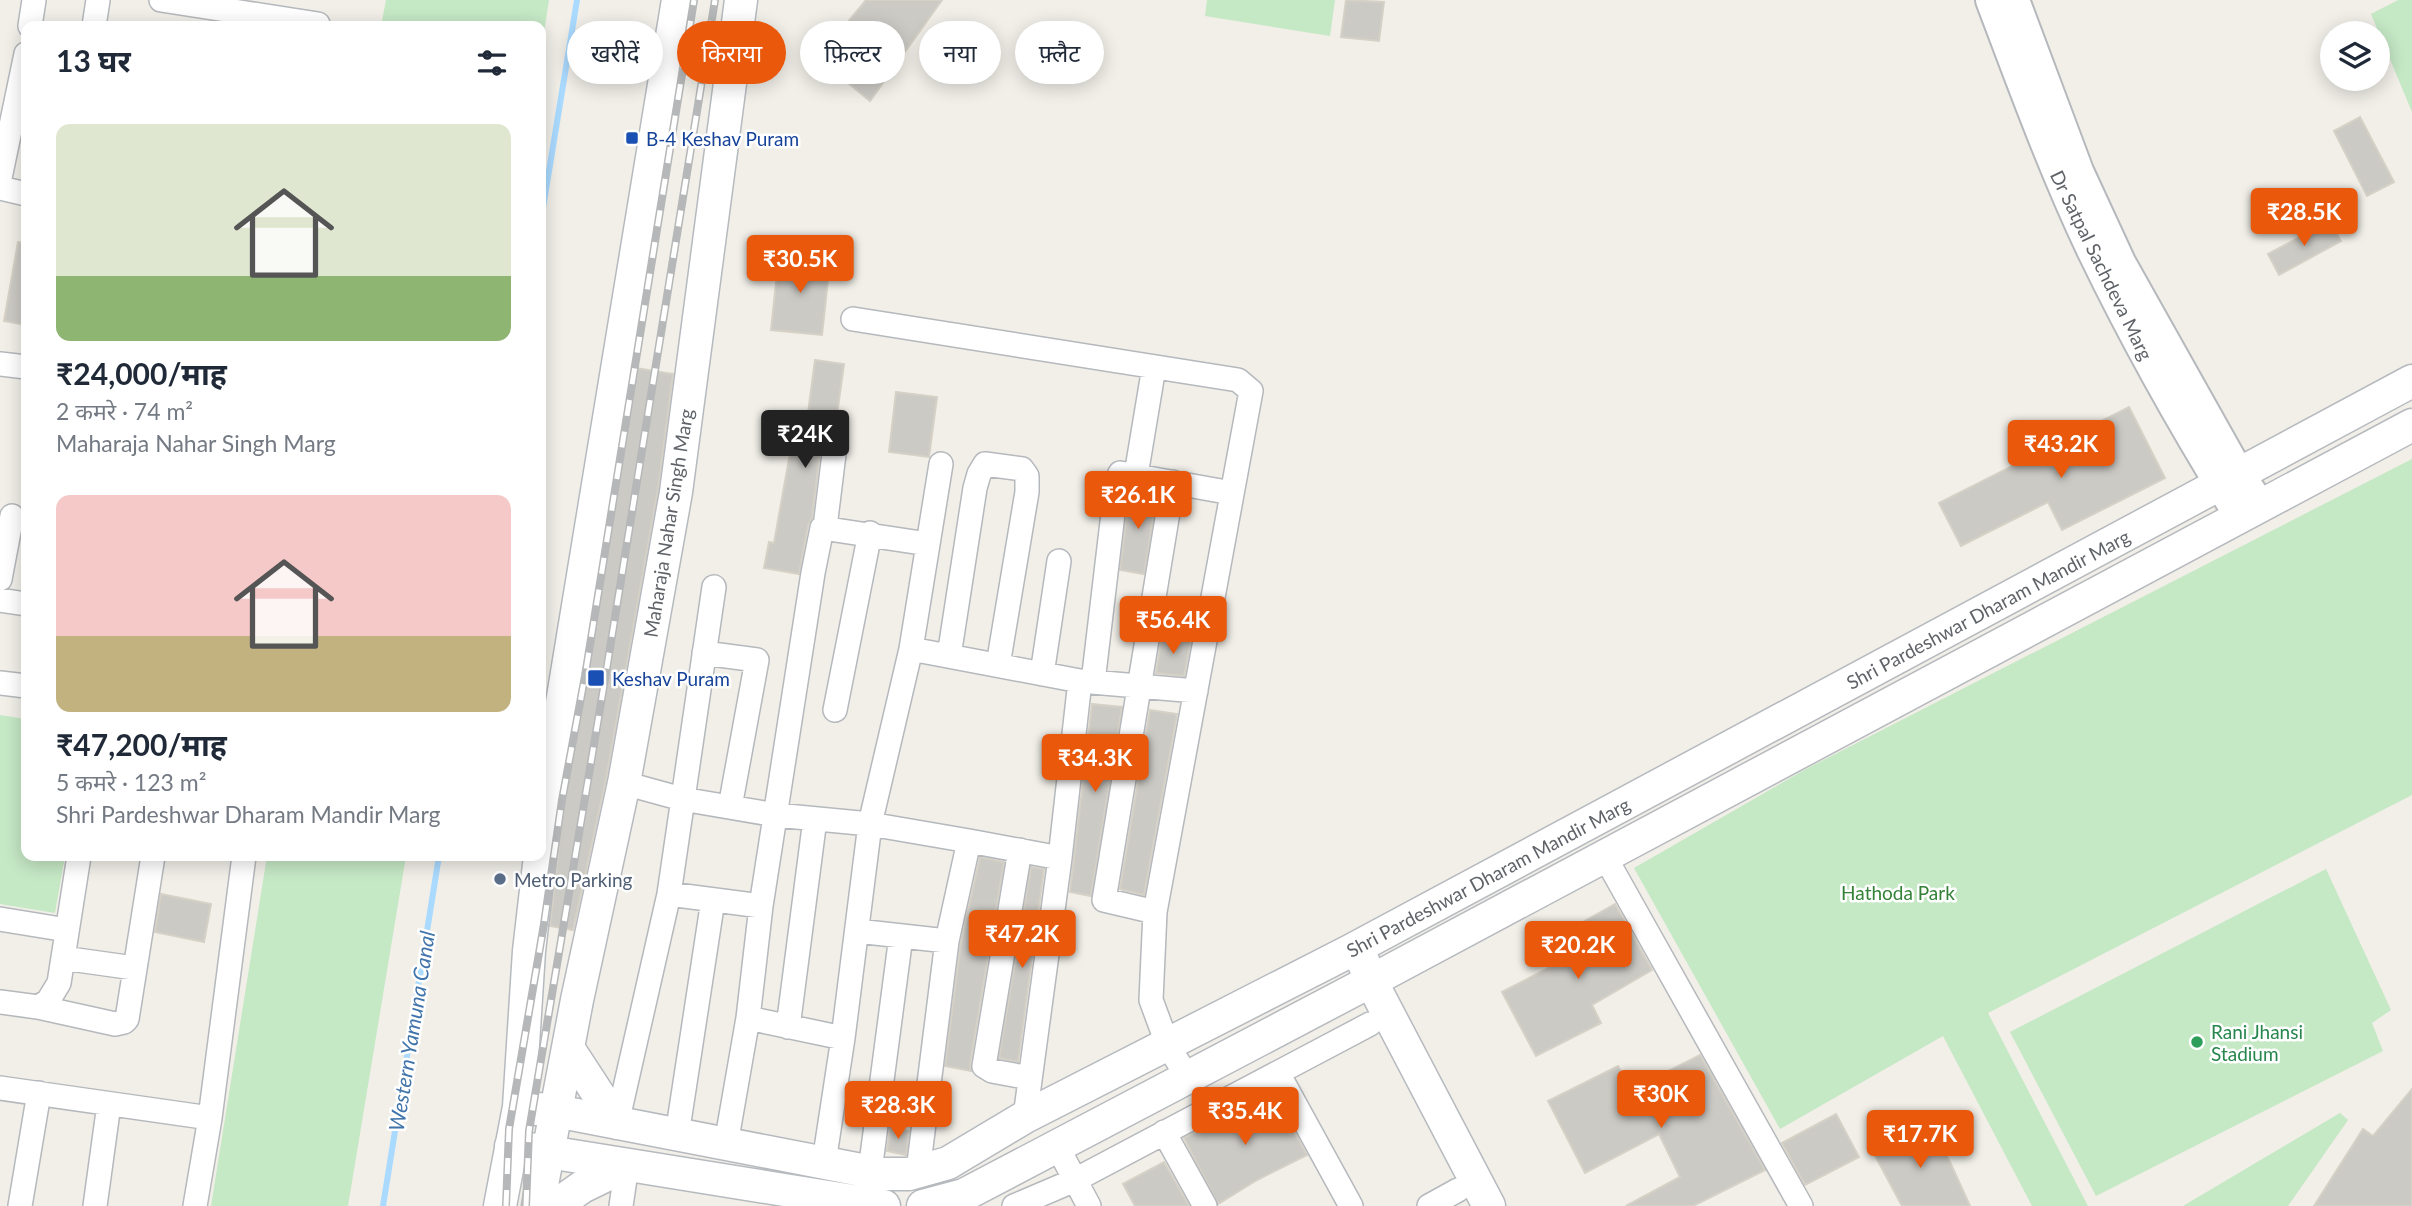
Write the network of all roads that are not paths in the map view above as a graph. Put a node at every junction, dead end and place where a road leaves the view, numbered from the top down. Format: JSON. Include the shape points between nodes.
{"nodes":[{"id":1,"x":34,"y":0,"type":"edge"},
{"id":2,"x":98,"y":0,"type":"edge"},
{"id":3,"x":161,"y":0,"type":"edge"},
{"id":4,"x":678,"y":0,"type":"edge"},
{"id":5,"x":741,"y":0,"type":"edge"},
{"id":6,"x":1990,"y":0,"type":"edge"},
{"id":7,"x":2015,"y":0,"type":"edge"},
{"id":8,"x":31,"y":21,"type":"edge"},
{"id":9,"x":95,"y":21,"type":"edge"},
{"id":10,"x":298,"y":21,"type":"edge"},
{"id":11,"x":21,"y":105,"type":"edge"},
{"id":12,"x":18,"y":134,"type":"edge"},
{"id":13,"x":0,"y":178,"type":"edge"},
{"id":14,"x":0,"y":188,"type":"edge"},
{"id":15,"x":21,"y":193,"type":"edge"},
{"id":16,"x":853,"y":319,"type":"dead end"},
{"id":17,"x":0,"y":363,"type":"edge"},
{"id":18,"x":21,"y":367,"type":"edge"},
{"id":19,"x":1154,"y":367,"type":"junction"},
{"id":20,"x":2412,"y":381,"type":"edge"},
{"id":21,"x":2412,"y":425,"type":"edge"},
{"id":22,"x":834,"y":454,"type":"dead end"},
{"id":23,"x":941,"y":464,"type":"dead end"},
{"id":24,"x":1136,"y":475,"type":"junction"},
{"id":25,"x":2230,"y":479,"type":"junction"},
{"id":26,"x":1173,"y":482,"type":"junction"},
{"id":27,"x":1232,"y":493,"type":"junction"},
{"id":28,"x":2250,"y":511,"type":"junction"},
{"id":29,"x":13,"y":516,"type":"edge"},
{"id":30,"x":825,"y":527,"type":"junction"},
{"id":31,"x":870,"y":533,"type":"junction"},
{"id":32,"x":928,"y":544,"type":"junction"},
{"id":33,"x":1059,"y":561,"type":"dead end"},
{"id":34,"x":0,"y":579,"type":"edge"},
{"id":35,"x":714,"y":587,"type":"dead end"},
{"id":36,"x":0,"y":600,"type":"edge"},
{"id":37,"x":21,"y":603,"type":"edge"},
{"id":38,"x":911,"y":649,"type":"junction"},
{"id":39,"x":704,"y":653,"type":"junction"},
{"id":40,"x":949,"y":656,"type":"junction"},
{"id":41,"x":998,"y":665,"type":"junction"},
{"id":42,"x":1042,"y":674,"type":"junction"},
{"id":43,"x":1087,"y":682,"type":"junction"},
{"id":44,"x":0,"y":683,"type":"edge"},
{"id":45,"x":21,"y":685,"type":"edge"},
{"id":46,"x":1139,"y":686,"type":"junction"},
{"id":47,"x":1196,"y":691,"type":"junction"},
{"id":48,"x":835,"y":710,"type":"dead end"},
{"id":49,"x":624,"y":783,"type":"junction"},
{"id":50,"x":682,"y":799,"type":"junction"},
{"id":51,"x":546,"y":800,"type":"edge"},
{"id":52,"x":730,"y":807,"type":"junction"},
{"id":53,"x":776,"y":815,"type":"junction"},
{"id":54,"x":816,"y":819,"type":"junction"},
{"id":55,"x":870,"y":824,"type":"junction"},
{"id":56,"x":969,"y":841,"type":"junction"},
{"id":57,"x":1020,"y":850,"type":"junction"},
{"id":58,"x":1604,"y":855,"type":"junction"},
{"id":59,"x":1060,"y":858,"type":"junction"},
{"id":60,"x":78,"y":861,"type":"edge"},
{"id":61,"x":152,"y":861,"type":"edge"},
{"id":62,"x":243,"y":861,"type":"edge"},
{"id":63,"x":539,"y":861,"type":"edge"},
{"id":64,"x":669,"y":894,"type":"junction"},
{"id":65,"x":713,"y":900,"type":"junction"},
{"id":66,"x":761,"y":906,"type":"junction"},
{"id":67,"x":1155,"y":912,"type":"junction"},
{"id":68,"x":0,"y":919,"type":"edge"},
{"id":69,"x":67,"y":930,"type":"junction"},
{"id":70,"x":857,"y":931,"type":"junction"},
{"id":71,"x":901,"y":936,"type":"junction"},
{"id":72,"x":947,"y":941,"type":"junction"},
{"id":73,"x":1347,"y":953,"type":"junction"},
{"id":74,"x":63,"y":958,"type":"junction"},
{"id":75,"x":134,"y":968,"type":"junction"},
{"id":76,"x":1362,"y":986,"type":"junction"},
{"id":77,"x":0,"y":1002,"type":"edge"},
{"id":78,"x":38,"y":1007,"type":"junction"},
{"id":79,"x":748,"y":1018,"type":"junction"},
{"id":80,"x":1370,"y":1024,"type":"junction"},
{"id":81,"x":788,"y":1027,"type":"junction"},
{"id":82,"x":843,"y":1038,"type":"junction"},
{"id":83,"x":1168,"y":1046,"type":"junction"},
{"id":84,"x":568,"y":1048,"type":"junction"},
{"id":85,"x":1278,"y":1073,"type":"junction"},
{"id":86,"x":1187,"y":1076,"type":"junction"},
{"id":87,"x":1030,"y":1078,"type":"junction"},
{"id":88,"x":0,"y":1088,"type":"edge"},
{"id":89,"x":39,"y":1093,"type":"junction"},
{"id":90,"x":109,"y":1104,"type":"junction"},
{"id":91,"x":519,"y":1107,"type":"junction"},
{"id":92,"x":556,"y":1111,"type":"junction"},
{"id":93,"x":1025,"y":1117,"type":"junction"},
{"id":94,"x":210,"y":1118,"type":"junction"},
{"id":95,"x":617,"y":1123,"type":"junction"},
{"id":96,"x":1164,"y":1132,"type":"junction"},
{"id":97,"x":677,"y":1135,"type":"junction"},
{"id":98,"x":726,"y":1144,"type":"junction"},
{"id":99,"x":511,"y":1146,"type":"junction"},
{"id":100,"x":1057,"y":1146,"type":"junction"},
{"id":101,"x":548,"y":1152,"type":"junction"},
{"id":102,"x":824,"y":1162,"type":"junction"},
{"id":103,"x":626,"y":1165,"type":"junction"},
{"id":104,"x":870,"y":1171,"type":"junction"},
{"id":105,"x":918,"y":1171,"type":"junction"},
{"id":106,"x":1075,"y":1180,"type":"junction"},
{"id":107,"x":1462,"y":1198,"type":"edge"},
{"id":108,"x":20,"y":1206,"type":"edge"},
{"id":109,"x":95,"y":1206,"type":"edge"},
{"id":110,"x":195,"y":1206,"type":"edge"},
{"id":111,"x":500,"y":1206,"type":"edge"},
{"id":112,"x":538,"y":1206,"type":"edge"},
{"id":113,"x":555,"y":1206,"type":"edge"},
{"id":114,"x":621,"y":1206,"type":"edge"},
{"id":115,"x":884,"y":1206,"type":"edge"},
{"id":116,"x":927,"y":1206,"type":"edge"},
{"id":117,"x":1014,"y":1206,"type":"edge"},
{"id":118,"x":1088,"y":1206,"type":"edge"},
{"id":119,"x":1205,"y":1206,"type":"edge"},
{"id":120,"x":1351,"y":1206,"type":"edge"},
{"id":121,"x":1429,"y":1206,"type":"edge"},
{"id":122,"x":1489,"y":1206,"type":"edge"},
{"id":123,"x":1801,"y":1206,"type":"edge"}],
"edges":[{"from":1,"to":8,"type":"street"},
{"from":2,"to":9,"type":"street"},
{"from":3,"to":10,"type":"street"},
{"from":4,"to":51,"type":"main road"},
{"from":5,"to":49,"type":"main road","name":"Maharaja Nahar Singh Marg","via":[[676,492]]},
{"from":6,"to":25,"type":"street","name":"Dr Satpal Sachdeva Marg","via":[[2092,251],[2154,373]]},
{"from":7,"to":25,"type":"street","via":[[2079,171]]},
{"from":11,"to":12,"type":"street"},
{"from":12,"to":13,"type":"street"},
{"from":14,"to":15,"type":"street"},
{"from":16,"to":19,"type":"street"},
{"from":17,"to":18,"type":"street"},
{"from":19,"to":24,"type":"street"},
{"from":19,"to":27,"type":"street","via":[[1238,380],[1251,391]]},
{"from":20,"to":25,"type":"main road","name":"Shri Pardeshwar Dharam Mandir Marg"},
{"from":21,"to":28,"type":"main road","name":"Shri Pardeshwar Dharam Mandir Marg"},
{"from":22,"to":30,"type":"street"},
{"from":23,"to":32,"type":"street"},
{"from":24,"to":26,"type":"street"},
{"from":24,"to":43,"type":"street","via":[[1120,473],[1117,480]]},
{"from":25,"to":28,"type":"street","name":"Dr Satpal Sachdeva Marg"},
{"from":25,"to":73,"type":"main road","name":"Shri Pardeshwar Dharam Mandir Marg"},
{"from":26,"to":27,"type":"street"},
{"from":26,"to":46,"type":"street"},
{"from":27,"to":47,"type":"street"},
{"from":28,"to":58,"type":"main road","name":"Shri Pardeshwar Dharam Mandir Marg"},
{"from":29,"to":34,"type":"street"},
{"from":30,"to":31,"type":"street"},
{"from":30,"to":53,"type":"street","via":[[813,573]]},
{"from":31,"to":32,"type":"street"},
{"from":31,"to":48,"type":"street"},
{"from":32,"to":38,"type":"street"},
{"from":33,"to":42,"type":"street"},
{"from":35,"to":39,"type":"street"},
{"from":36,"to":37,"type":"street"},
{"from":38,"to":40,"type":"street"},
{"from":38,"to":55,"type":"street"},
{"from":39,"to":50,"type":"street"},
{"from":39,"to":52,"type":"street","via":[[757,660]]},
{"from":40,"to":41,"type":"street"},
{"from":40,"to":41,"type":"street","via":[[979,474],[985,464],[1021,469],[1027,476],[1027,492]]},
{"from":41,"to":42,"type":"street"},
{"from":42,"to":43,"type":"street"},
{"from":43,"to":46,"type":"street"},
{"from":43,"to":59,"type":"street"},
{"from":44,"to":45,"type":"street"},
{"from":46,"to":47,"type":"street"},
{"from":46,"to":67,"type":"street","via":[[1104,900]]},
{"from":47,"to":67,"type":"street"},
{"from":49,"to":50,"type":"street"},
{"from":49,"to":84,"type":"main road","name":"Maharaja Nahar Singh Marg"},
{"from":50,"to":52,"type":"street"},
{"from":50,"to":64,"type":"street"},
{"from":52,"to":53,"type":"street"},
{"from":53,"to":54,"type":"street"},
{"from":53,"to":66,"type":"street"},
{"from":54,"to":55,"type":"street"},
{"from":54,"to":81,"type":"street"},
{"from":55,"to":56,"type":"street"},
{"from":55,"to":70,"type":"street"},
{"from":56,"to":57,"type":"street"},
{"from":56,"to":72,"type":"street"},
{"from":57,"to":59,"type":"street"},
{"from":57,"to":87,"type":"street","via":[[984,1066]]},
{"from":58,"to":76,"type":"main road","name":"Shri Pardeshwar Dharam Mandir Marg"},
{"from":58,"to":123,"type":"street"},
{"from":59,"to":87,"type":"street"},
{"from":60,"to":69,"type":"street"},
{"from":61,"to":75,"type":"street"},
{"from":62,"to":94,"type":"street"},
{"from":63,"to":91,"type":"main road"},
{"from":64,"to":65,"type":"street"},
{"from":64,"to":95,"type":"street"},
{"from":65,"to":66,"type":"street"},
{"from":65,"to":97,"type":"street"},
{"from":66,"to":79,"type":"street"},
{"from":67,"to":83,"type":"street","via":[[1151,1000]]},
{"from":68,"to":69,"type":"street"},
{"from":69,"to":74,"type":"street"},
{"from":70,"to":71,"type":"street"},
{"from":70,"to":82,"type":"street"},
{"from":71,"to":72,"type":"street"},
{"from":71,"to":104,"type":"street"},
{"from":72,"to":105,"type":"street"},
{"from":73,"to":76,"type":"main road"},
{"from":73,"to":83,"type":"main road","name":"Shri Pardeshwar Dharam Mandir Marg"},
{"from":74,"to":75,"type":"street"},
{"from":74,"to":78,"type":"street","via":[[59,983],[48,1002]]},
{"from":75,"to":78,"type":"street","via":[[124,1023]]},
{"from":76,"to":80,"type":"main road"},
{"from":76,"to":86,"type":"main road","name":"Shri Pardeshwar Dharam Mandir Marg"},
{"from":76,"to":122,"type":"main road"},
{"from":77,"to":78,"type":"street"},
{"from":79,"to":81,"type":"street"},
{"from":79,"to":98,"type":"street"},
{"from":80,"to":85,"type":"street"},
{"from":80,"to":107,"type":"main road"},
{"from":81,"to":82,"type":"street"},
{"from":82,"to":102,"type":"street"},
{"from":83,"to":86,"type":"street"},
{"from":83,"to":93,"type":"main road","name":"Shri Pardeshwar Dharam Mandir Marg"},
{"from":84,"to":92,"type":"main road","name":"Maharaja Nahar Singh Marg"},
{"from":84,"to":95,"type":"main road"},
{"from":85,"to":96,"type":"street"},
{"from":85,"to":120,"type":"street"},
{"from":86,"to":100,"type":"main road","name":"Shri Pardeshwar Dharam Mandir Marg"},
{"from":87,"to":93,"type":"street"},
{"from":88,"to":89,"type":"street"},
{"from":89,"to":90,"type":"street"},
{"from":89,"to":108,"type":"street"},
{"from":90,"to":94,"type":"street"},
{"from":90,"to":109,"type":"street"},
{"from":91,"to":92,"type":"main road","name":"Shri Pardeshwar Dharam Mandir Marg"},
{"from":91,"to":99,"type":"main road"},
{"from":92,"to":95,"type":"main road","name":"Shri Pardeshwar Dharam Mandir Marg"},
{"from":92,"to":101,"type":"main road","name":"Maharaja Nahar Singh Marg"},
{"from":93,"to":105,"type":"main road","name":"Shri Pardeshwar Dharam Mandir Marg","via":[[948,1163]]},
{"from":94,"to":110,"type":"street"},
{"from":95,"to":97,"type":"main road","name":"Shri Pardeshwar Dharam Mandir Marg"},
{"from":96,"to":106,"type":"street"},
{"from":96,"to":119,"type":"street"},
{"from":97,"to":98,"type":"main road","name":"Shri Pardeshwar Dharam Mandir Marg"},
{"from":98,"to":102,"type":"main road","name":"Shri Pardeshwar Dharam Mandir Marg"},
{"from":99,"to":101,"type":"main road"},
{"from":99,"to":111,"type":"main road"},
{"from":100,"to":106,"type":"street"},
{"from":100,"to":116,"type":"main road","name":"Shri Pardeshwar Dharam Mandir Marg","via":[[964,1195]]},
{"from":101,"to":103,"type":"main road"},
{"from":101,"to":112,"type":"main road","name":"Maharaja Nahar Singh Marg"},
{"from":102,"to":104,"type":"main road","name":"Shri Pardeshwar Dharam Mandir Marg"},
{"from":103,"to":113,"type":"main road"},
{"from":103,"to":114,"type":"street"},
{"from":103,"to":115,"type":"main road"},
{"from":104,"to":105,"type":"main road","name":"Shri Pardeshwar Dharam Mandir Marg"},
{"from":106,"to":117,"type":"street"},
{"from":106,"to":118,"type":"street"},
{"from":107,"to":121,"type":"street"}]}
